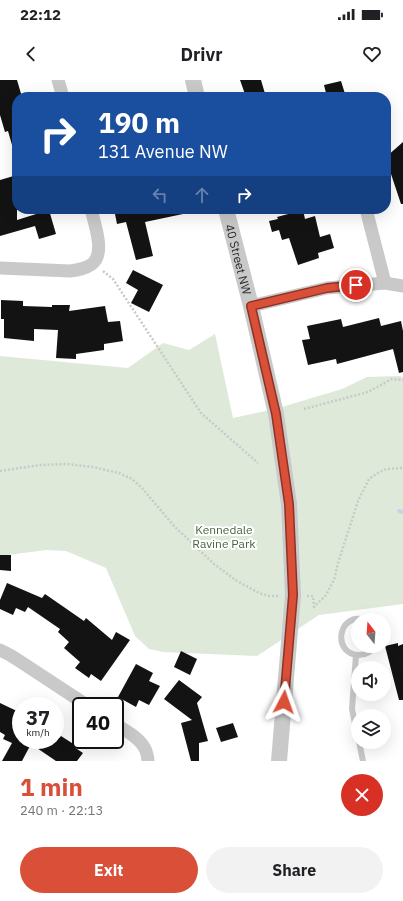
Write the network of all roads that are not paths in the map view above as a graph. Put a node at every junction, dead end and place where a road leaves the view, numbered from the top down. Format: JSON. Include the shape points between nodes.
{"nodes":[{"id":1,"x":58,"y":80,"type":"edge"},
{"id":2,"x":193,"y":80,"type":"edge"},
{"id":3,"x":62,"y":92,"type":"edge"},
{"id":4,"x":196,"y":92,"type":"edge"},
{"id":5,"x":92,"y":214,"type":"edge"},
{"id":6,"x":227,"y":214,"type":"edge"},
{"id":7,"x":367,"y":214,"type":"edge"},
{"id":8,"x":0,"y":268,"type":"edge"},
{"id":9,"x":385,"y":282,"type":"junction"},
{"id":10,"x":403,"y":286,"type":"edge"},
{"id":11,"x":251,"y":306,"type":"junction"},
{"id":12,"x":351,"y":621,"type":"edge"},
{"id":13,"x":0,"y":650,"type":"edge"},
{"id":14,"x":368,"y":653,"type":"edge"},
{"id":15,"x":356,"y":655,"type":"junction"},
{"id":16,"x":74,"y":697,"type":"edge"},
{"id":17,"x":352,"y":709,"type":"edge"},
{"id":18,"x":124,"y":730,"type":"edge"},
{"id":19,"x":360,"y":749,"type":"edge"},
{"id":20,"x":148,"y":761,"type":"edge"},
{"id":21,"x":279,"y":761,"type":"edge"},
{"id":22,"x":363,"y":761,"type":"edge"}],
"edges":[{"from":1,"to":3,"type":"street"},
{"from":2,"to":4,"type":"street"},
{"from":5,"to":8,"type":"street","via":[[99,244],[93,263],[87,267],[70,271]]},
{"from":6,"to":11,"type":"street","name":"40 Street NW"},
{"from":7,"to":9,"type":"street"},
{"from":9,"to":10,"type":"street"},
{"from":9,"to":11,"type":"street","via":[[327,288]]},
{"from":11,"to":21,"type":"street","name":"40 Street NW","via":[[276,414],[289,504],[293,595]]},
{"from":12,"to":15,"type":"lane","via":[[344,627],[341,638],[345,649]]},
{"from":13,"to":16,"type":"street"},
{"from":14,"to":15,"type":"lane"},
{"from":15,"to":17,"type":"lane"},
{"from":18,"to":20,"type":"street","via":[[142,744]]},
{"from":19,"to":22,"type":"lane"}]}
